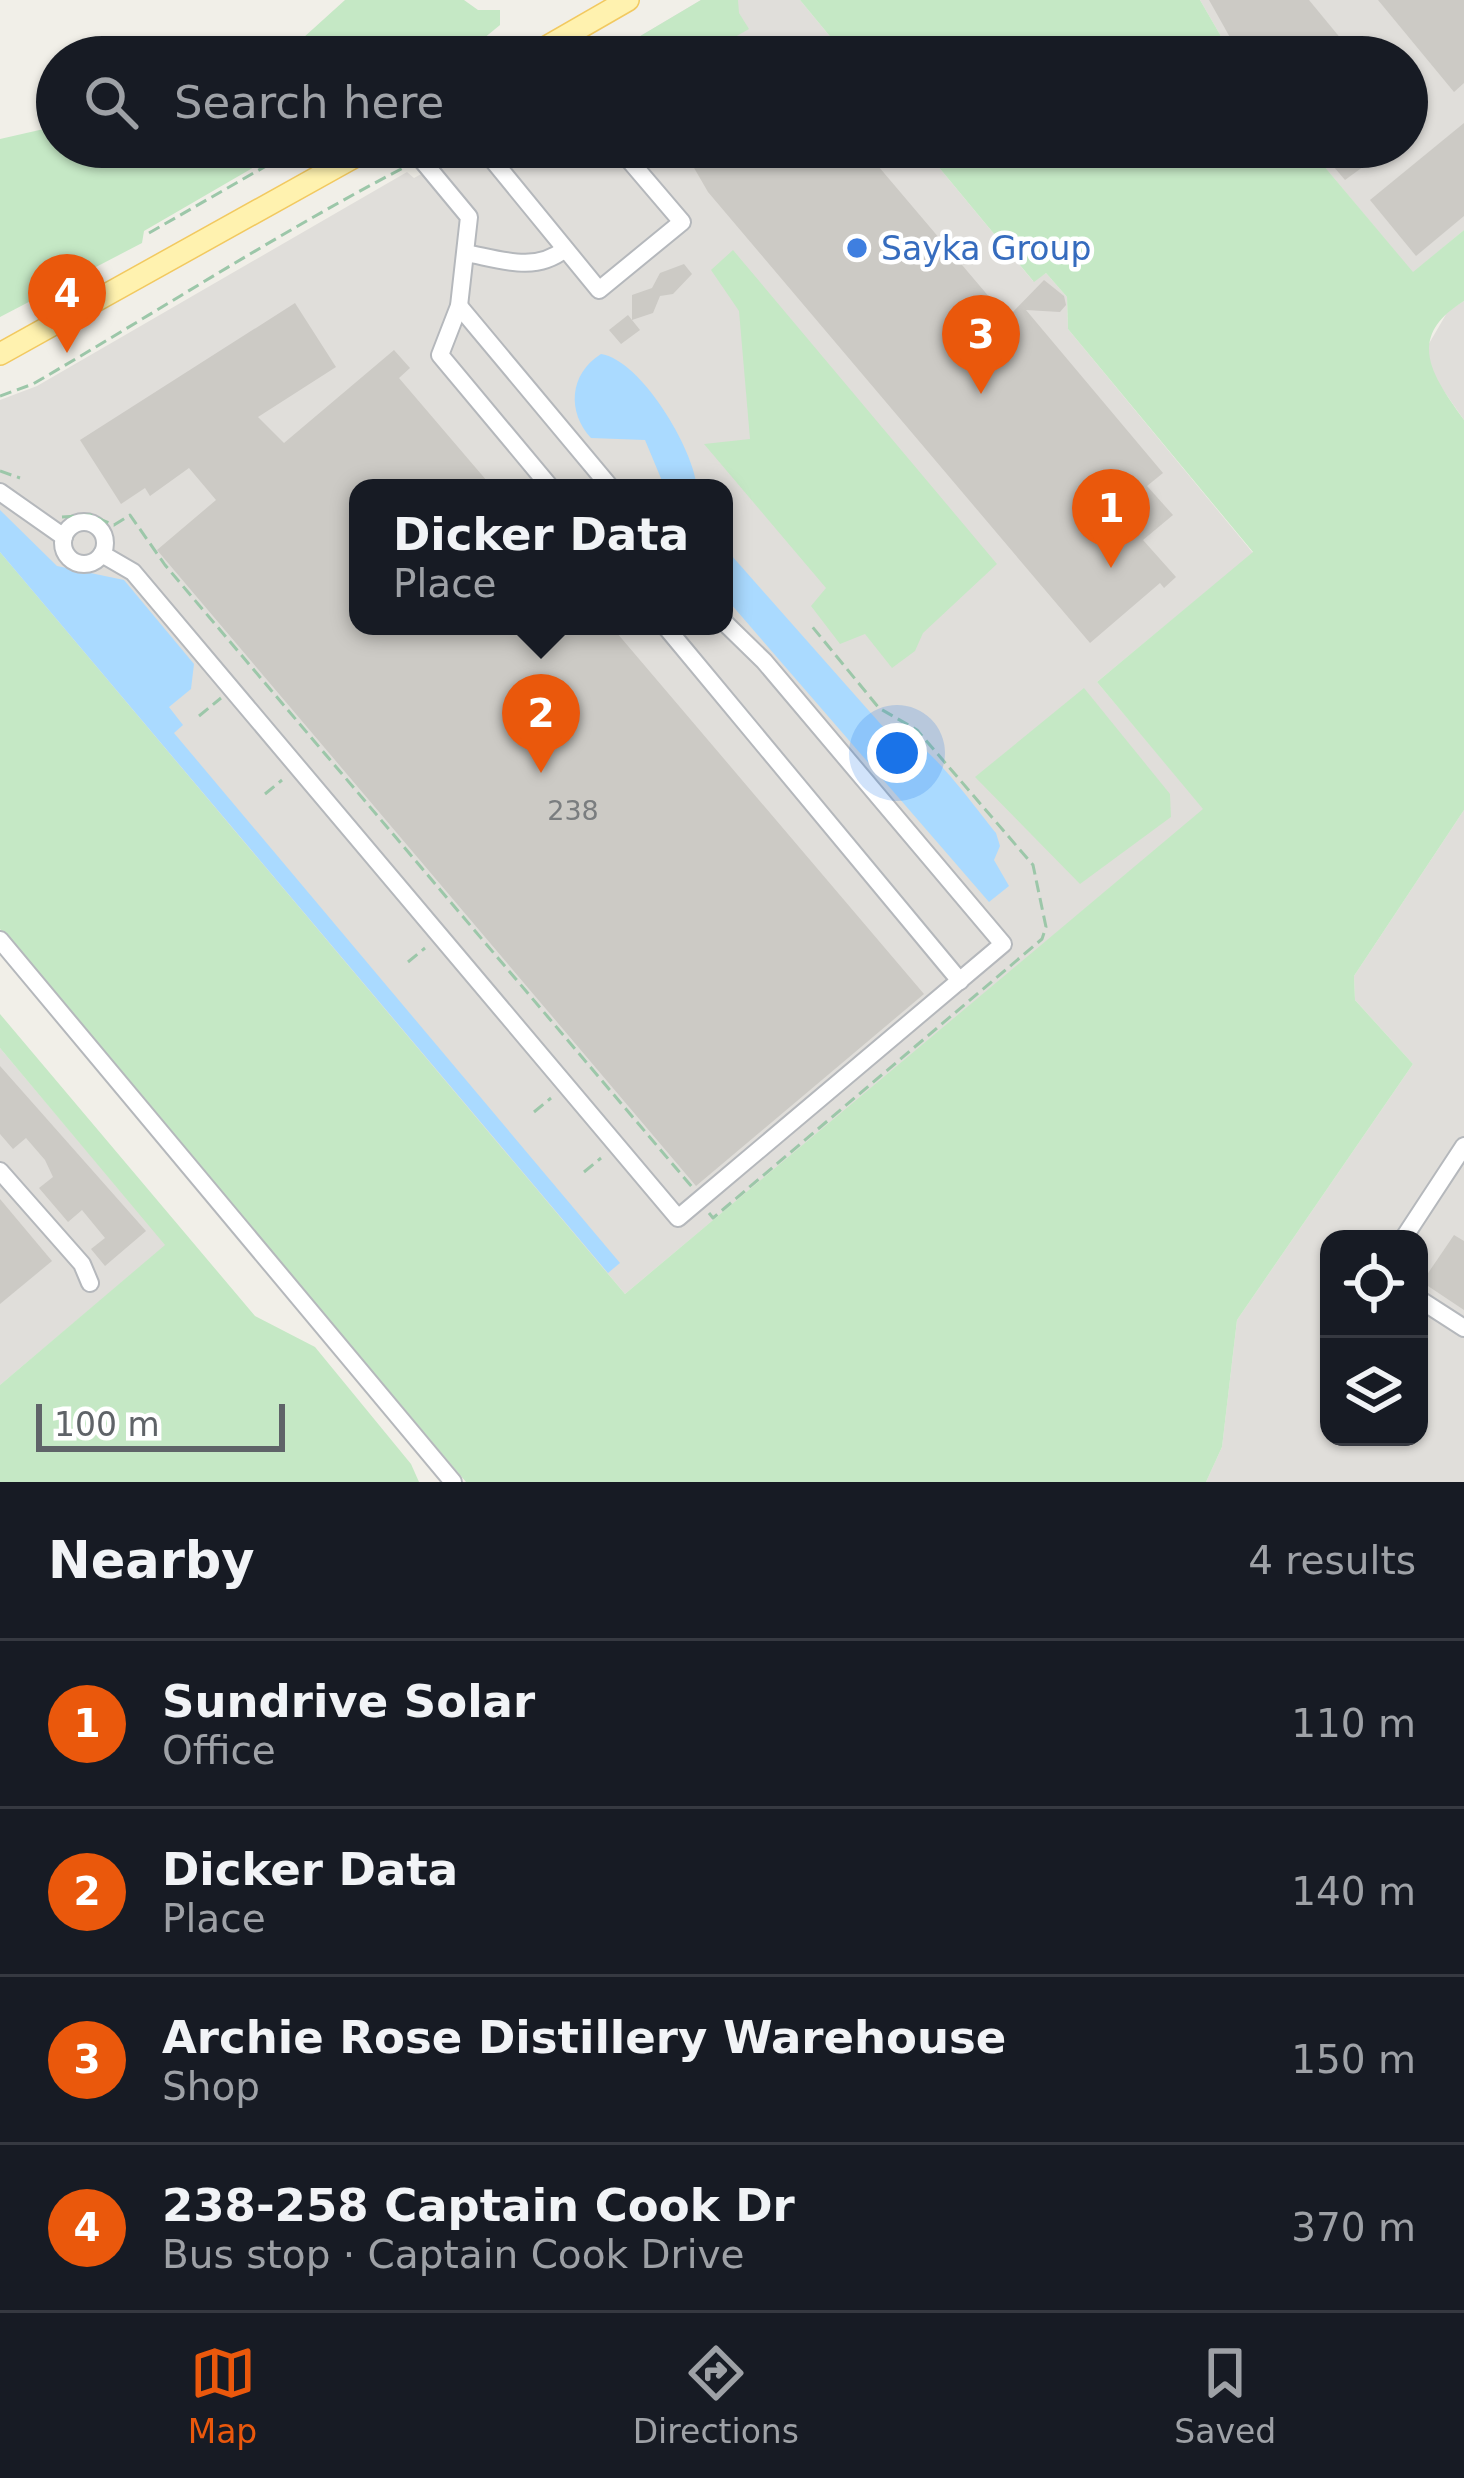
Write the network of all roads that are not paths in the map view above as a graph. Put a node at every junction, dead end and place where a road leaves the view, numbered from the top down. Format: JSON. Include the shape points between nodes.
{"nodes":[{"id":1,"x":628,"y":0,"type":"edge"},
{"id":2,"x":565,"y":36,"type":"edge"},
{"id":3,"x":334,"y":168,"type":"edge"},
{"id":4,"x":428,"y":168,"type":"edge"},
{"id":5,"x":501,"y":168,"type":"edge"},
{"id":6,"x":636,"y":168,"type":"edge"},
{"id":7,"x":566,"y":249,"type":"junction"},
{"id":8,"x":466,"y":253,"type":"junction"},
{"id":9,"x":459,"y":306,"type":"junction"},
{"id":10,"x":0,"y":354,"type":"edge"},
{"id":11,"x":543,"y":479,"type":"edge"},
{"id":12,"x":603,"y":479,"type":"edge"},
{"id":13,"x":0,"y":492,"type":"edge"},
{"id":14,"x":64,"y":537,"type":"junction"},
{"id":15,"x":102,"y":554,"type":"junction"},
{"id":16,"x":733,"y":631,"type":"edge"},
{"id":17,"x":672,"y":635,"type":"edge"},
{"id":18,"x":0,"y":940,"type":"edge"},
{"id":19,"x":960,"y":981,"type":"junction"},
{"id":20,"x":1464,"y":1146,"type":"edge"},
{"id":21,"x":0,"y":1171,"type":"edge"},
{"id":22,"x":1409,"y":1230,"type":"edge"},
{"id":23,"x":90,"y":1282,"type":"dead end"},
{"id":24,"x":1428,"y":1305,"type":"edge"},
{"id":25,"x":1464,"y":1328,"type":"edge"},
{"id":26,"x":453,"y":1482,"type":"edge"}],
"edges":[{"from":1,"to":2,"type":"main road"},
{"from":3,"to":10,"type":"main road"},
{"from":4,"to":8,"type":"street","via":[[469,218]]},
{"from":5,"to":7,"type":"street"},
{"from":6,"to":7,"type":"street","via":[[682,222],[599,290]]},
{"from":7,"to":8,"type":"street","via":[[531,265]]},
{"from":8,"to":9,"type":"street"},
{"from":9,"to":11,"type":"street","via":[[440,355]]},
{"from":9,"to":12,"type":"street"},
{"from":13,"to":14,"type":"street"},
{"from":14,"to":15,"type":"street","via":[[76,562]]},
{"from":14,"to":15,"type":"street","via":[[71,526],[90,523],[104,536]]},
{"from":15,"to":19,"type":"street","via":[[133,572],[678,1218]]},
{"from":16,"to":19,"type":"street","via":[[1003,944]]},
{"from":17,"to":19,"type":"street"},
{"from":18,"to":26,"type":"street"},
{"from":20,"to":22,"type":"street"},
{"from":21,"to":23,"type":"street"},
{"from":24,"to":25,"type":"street"}]}
